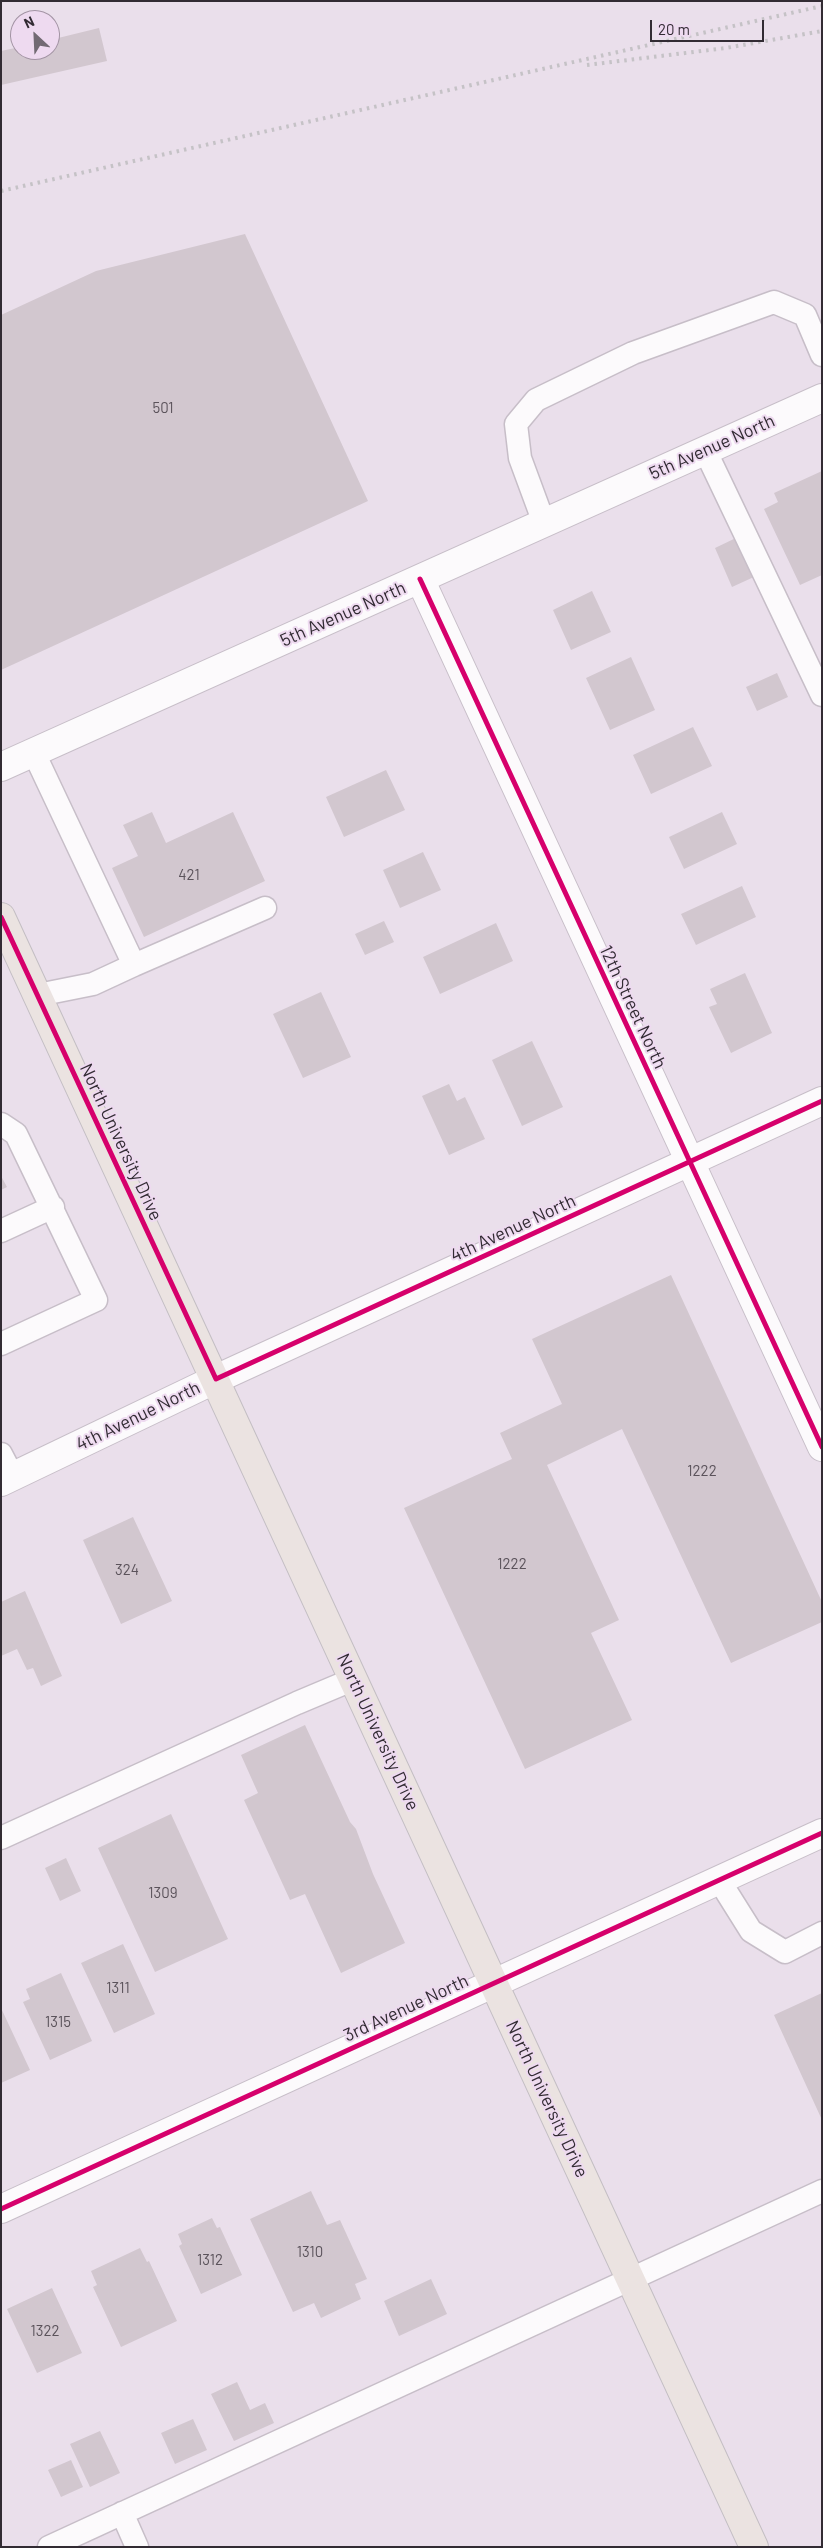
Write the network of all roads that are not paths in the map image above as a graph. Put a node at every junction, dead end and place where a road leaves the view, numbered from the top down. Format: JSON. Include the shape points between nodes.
{"nodes":[{"id":1,"x":822,"y":355,"type":"edge"},
{"id":2,"x":822,"y":398,"type":"edge"},
{"id":3,"x":705,"y":450,"type":"junction"},
{"id":4,"x":544,"y":523,"type":"junction"},
{"id":5,"x":420,"y":579,"type":"junction"},
{"id":6,"x":822,"y":695,"type":"edge"},
{"id":7,"x":34,"y":753,"type":"junction"},
{"id":8,"x":1,"y":768,"type":"edge"},
{"id":9,"x":265,"y":908,"type":"dead end"},
{"id":10,"x":1,"y":916,"type":"edge"},
{"id":11,"x":134,"y":966,"type":"junction"},
{"id":12,"x":38,"y":996,"type":"junction"},
{"id":13,"x":822,"y":1101,"type":"edge"},
{"id":14,"x":1,"y":1124,"type":"edge"},
{"id":15,"x":690,"y":1162,"type":"junction"},
{"id":16,"x":53,"y":1207,"type":"junction"},
{"id":17,"x":1,"y":1231,"type":"edge"},
{"id":18,"x":1,"y":1344,"type":"edge"},
{"id":19,"x":216,"y":1379,"type":"junction"},
{"id":20,"x":822,"y":1447,"type":"edge"},
{"id":21,"x":5,"y":1471,"type":"edge"},
{"id":22,"x":354,"y":1679,"type":"junction"},
{"id":23,"x":822,"y":1833,"type":"edge"},
{"id":24,"x":1,"y":1838,"type":"edge"},
{"id":25,"x":719,"y":1880,"type":"junction"},
{"id":26,"x":822,"y":1933,"type":"edge"},
{"id":27,"x":494,"y":1983,"type":"junction"},
{"id":28,"x":822,"y":2191,"type":"edge"},
{"id":29,"x":1,"y":2209,"type":"edge"},
{"id":30,"x":630,"y":2278,"type":"junction"},
{"id":31,"x":122,"y":2513,"type":"junction"},
{"id":32,"x":49,"y":2547,"type":"edge"},
{"id":33,"x":138,"y":2547,"type":"edge"},
{"id":34,"x":754,"y":2547,"type":"edge"}],
"edges":[{"from":1,"to":4,"type":"lane","via":[[805,315],[774,302],[633,353],[536,400],[516,424],[520,458]]},
{"from":2,"to":3,"type":"street","name":"5th Avenue North"},
{"from":3,"to":4,"type":"street","name":"5th Avenue North"},
{"from":3,"to":6,"type":"lane"},
{"from":4,"to":5,"type":"street","name":"5th Avenue North"},
{"from":5,"to":7,"type":"street","name":"5th Avenue North"},
{"from":5,"to":15,"type":"street","name":"12th Street North"},
{"from":7,"to":8,"type":"street","name":"5th Avenue North"},
{"from":7,"to":11,"type":"lane"},
{"from":9,"to":11,"type":"lane"},
{"from":10,"to":12,"type":"main road","name":"North University Drive"},
{"from":11,"to":12,"type":"lane","via":[[93,984]]},
{"from":12,"to":19,"type":"main road","name":"North University Drive"},
{"from":13,"to":15,"type":"street","name":"4th Avenue North"},
{"from":14,"to":16,"type":"lane","via":[[16,1134]]},
{"from":15,"to":19,"type":"street","name":"4th Avenue North"},
{"from":15,"to":20,"type":"street","name":"12th Street North"},
{"from":16,"to":17,"type":"lane"},
{"from":16,"to":18,"type":"lane","via":[[96,1300]]},
{"from":19,"to":21,"type":"street","name":"4th Avenue North"},
{"from":19,"to":22,"type":"main road","name":"North University Drive"},
{"from":22,"to":24,"type":"lane"},
{"from":22,"to":27,"type":"main road","name":"North University Drive"},
{"from":23,"to":25,"type":"street","name":"3rd Avenue North"},
{"from":25,"to":26,"type":"lane","via":[[750,1931],[785,1952]]},
{"from":25,"to":27,"type":"street","name":"3rd Avenue North"},
{"from":27,"to":29,"type":"street","name":"3rd Avenue North"},
{"from":27,"to":30,"type":"main road","name":"North University Drive"},
{"from":28,"to":30,"type":"lane"},
{"from":30,"to":31,"type":"lane"},
{"from":30,"to":34,"type":"main road","name":"North University Drive"},
{"from":31,"to":32,"type":"lane"},
{"from":31,"to":33,"type":"lane"}]}
